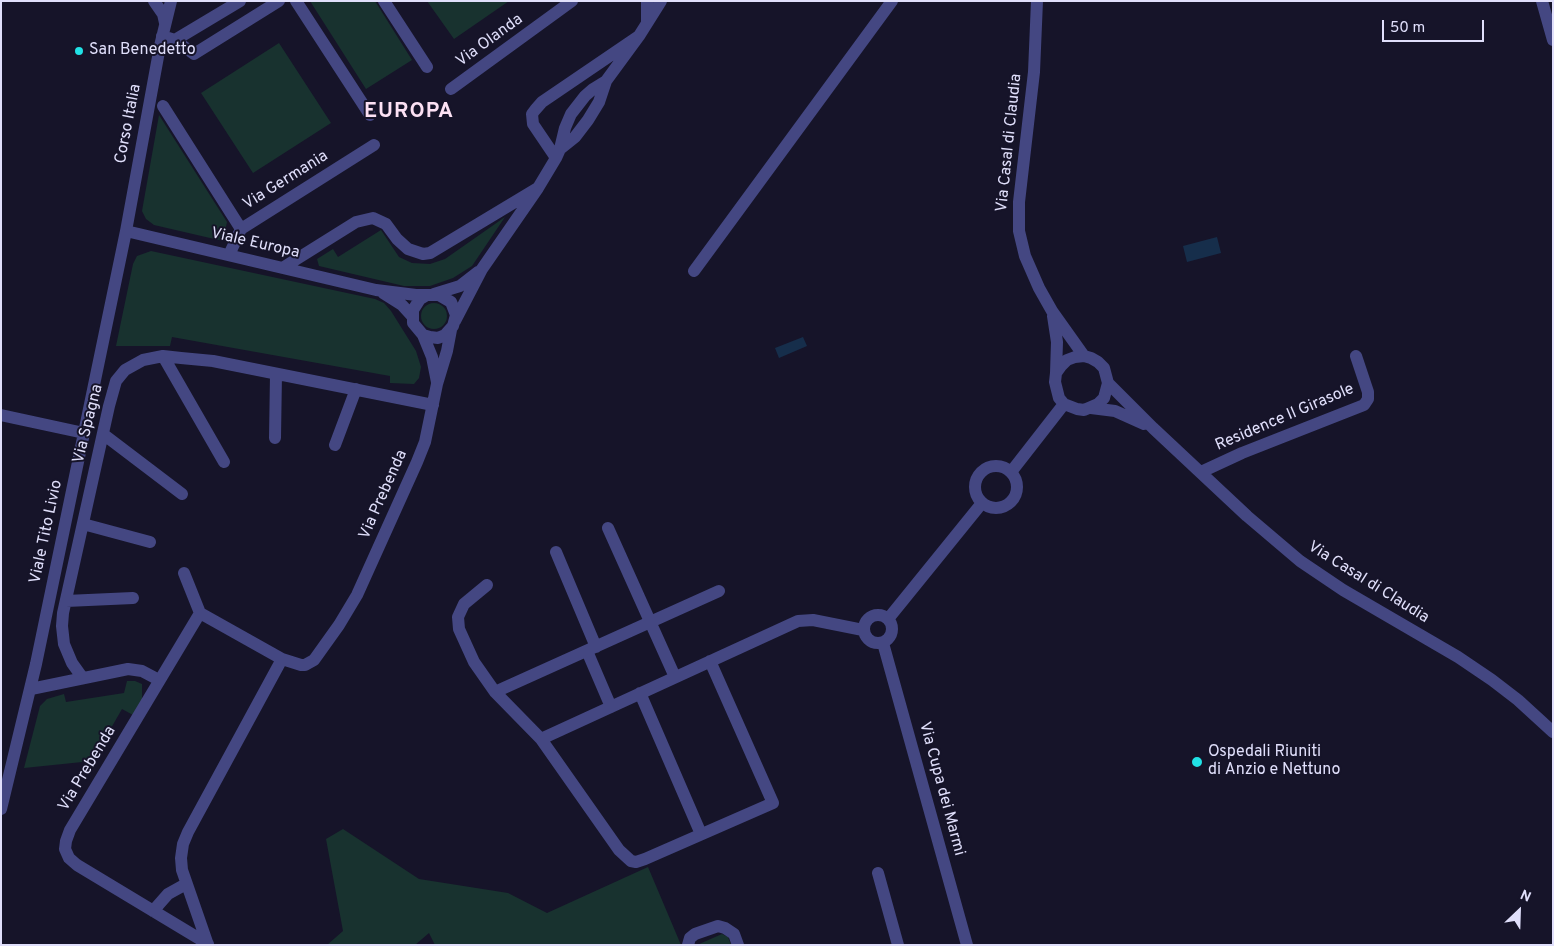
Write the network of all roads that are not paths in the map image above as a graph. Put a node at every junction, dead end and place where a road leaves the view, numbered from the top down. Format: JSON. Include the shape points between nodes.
{"nodes":[{"id":1,"x":154,"y":1,"type":"edge"},
{"id":2,"x":171,"y":1,"type":"edge"},
{"id":3,"x":240,"y":1,"type":"edge"},
{"id":4,"x":279,"y":1,"type":"edge"},
{"id":5,"x":296,"y":1,"type":"edge"},
{"id":6,"x":384,"y":1,"type":"edge"},
{"id":7,"x":572,"y":1,"type":"edge"},
{"id":8,"x":647,"y":1,"type":"edge"},
{"id":9,"x":661,"y":1,"type":"edge"},
{"id":10,"x":892,"y":1,"type":"edge"},
{"id":11,"x":1038,"y":1,"type":"edge"},
{"id":12,"x":1542,"y":1,"type":"edge"},
{"id":13,"x":648,"y":21,"type":"junction"},
{"id":14,"x":164,"y":30,"type":"junction"},
{"id":15,"x":640,"y":36,"type":"junction"},
{"id":16,"x":175,"y":40,"type":"junction"},
{"id":17,"x":1553,"y":40,"type":"edge"},
{"id":18,"x":427,"y":67,"type":"dead end"},
{"id":19,"x":451,"y":89,"type":"dead end"},
{"id":20,"x":163,"y":106,"type":"dead end"},
{"id":21,"x":370,"y":115,"type":"dead end"},
{"id":22,"x":374,"y":145,"type":"dead end"},
{"id":23,"x":558,"y":154,"type":"junction"},
{"id":24,"x":538,"y":188,"type":"junction"},
{"id":25,"x":241,"y":229,"type":"junction"},
{"id":26,"x":126,"y":231,"type":"junction"},
{"id":27,"x":229,"y":255,"type":"junction"},
{"id":28,"x":284,"y":267,"type":"junction"},
{"id":29,"x":482,"y":269,"type":"junction"},
{"id":30,"x":694,"y":271,"type":"dead end"},
{"id":31,"x":376,"y":290,"type":"junction"},
{"id":32,"x":429,"y":295,"type":"junction"},
{"id":33,"x":1052,"y":311,"type":"junction"},
{"id":34,"x":412,"y":316,"type":"junction"},
{"id":35,"x":453,"y":326,"type":"junction"},
{"id":36,"x":423,"y":335,"type":"junction"},
{"id":37,"x":163,"y":356,"type":"junction"},
{"id":38,"x":1084,"y":356,"type":"junction"},
{"id":39,"x":1356,"y":356,"type":"dead end"},
{"id":40,"x":1056,"y":373,"type":"junction"},
{"id":41,"x":276,"y":374,"type":"junction"},
{"id":42,"x":1108,"y":383,"type":"junction"},
{"id":43,"x":437,"y":384,"type":"junction"},
{"id":44,"x":356,"y":390,"type":"junction"},
{"id":45,"x":1064,"y":404,"type":"junction"},
{"id":46,"x":434,"y":405,"type":"junction"},
{"id":47,"x":1091,"y":408,"type":"junction"},
{"id":48,"x":1,"y":415,"type":"edge"},
{"id":49,"x":1153,"y":428,"type":"junction"},
{"id":50,"x":84,"y":434,"type":"junction"},
{"id":51,"x":103,"y":434,"type":"junction"},
{"id":52,"x":275,"y":438,"type":"dead end"},
{"id":53,"x":334,"y":445,"type":"dead end"},
{"id":54,"x":224,"y":462,"type":"dead end"},
{"id":55,"x":1011,"y":472,"type":"junction"},
{"id":56,"x":1200,"y":472,"type":"junction"},
{"id":57,"x":182,"y":494,"type":"dead end"},
{"id":58,"x":982,"y":503,"type":"junction"},
{"id":59,"x":83,"y":524,"type":"junction"},
{"id":60,"x":608,"y":528,"type":"dead end"},
{"id":61,"x":150,"y":542,"type":"dead end"},
{"id":62,"x":556,"y":552,"type":"dead end"},
{"id":63,"x":184,"y":573,"type":"dead end"},
{"id":64,"x":487,"y":585,"type":"dead end"},
{"id":65,"x":719,"y":591,"type":"dead end"},
{"id":66,"x":133,"y":598,"type":"dead end"},
{"id":67,"x":66,"y":601,"type":"junction"},
{"id":68,"x":200,"y":613,"type":"junction"},
{"id":69,"x":888,"y":618,"type":"junction"},
{"id":70,"x":651,"y":622,"type":"junction"},
{"id":71,"x":863,"y":630,"type":"junction"},
{"id":72,"x":883,"y":643,"type":"junction"},
{"id":73,"x":591,"y":649,"type":"junction"},
{"id":74,"x":282,"y":659,"type":"junction"},
{"id":75,"x":710,"y":661,"type":"junction"},
{"id":76,"x":82,"y":677,"type":"junction"},
{"id":77,"x":675,"y":677,"type":"junction"},
{"id":78,"x":159,"y":680,"type":"junction"},
{"id":79,"x":31,"y":689,"type":"junction"},
{"id":80,"x":495,"y":692,"type":"junction"},
{"id":81,"x":640,"y":693,"type":"junction"},
{"id":82,"x":611,"y":707,"type":"junction"},
{"id":83,"x":1553,"y":732,"type":"edge"},
{"id":84,"x":541,"y":739,"type":"junction"},
{"id":85,"x":1,"y":809,"type":"edge"},
{"id":86,"x":701,"y":834,"type":"junction"},
{"id":87,"x":878,"y":873,"type":"dead end"},
{"id":88,"x":186,"y":884,"type":"junction"},
{"id":89,"x":153,"y":911,"type":"junction"},
{"id":90,"x":208,"y":945,"type":"edge"},
{"id":91,"x":688,"y":945,"type":"edge"},
{"id":92,"x":738,"y":945,"type":"edge"},
{"id":93,"x":898,"y":945,"type":"edge"},
{"id":94,"x":967,"y":945,"type":"edge"}],
"edges":[{"from":1,"to":14,"type":"street","via":[[163,14]]},
{"from":2,"to":14,"type":"street","name":"Corso Italia"},
{"from":3,"to":16,"type":"street"},
{"from":4,"to":16,"type":"street","via":[[194,54]]},
{"from":5,"to":21,"type":"street"},
{"from":6,"to":18,"type":"street"},
{"from":7,"to":19,"type":"street","name":"Via Olanda"},
{"from":8,"to":13,"type":"street"},
{"from":9,"to":13,"type":"street","name":"Viale Europa"},
{"from":10,"to":30,"type":"street"},
{"from":11,"to":33,"type":"street","name":"Via Casal di Claudia","via":[[1018,222],[1028,265]]},
{"from":12,"to":17,"type":"street"},
{"from":13,"to":15,"type":"street","name":"Viale Europa"},
{"from":14,"to":16,"type":"street"},
{"from":14,"to":26,"type":"street","name":"Corso Italia"},
{"from":15,"to":23,"type":"street","name":"Viale Europa","via":[[606,81],[588,120]]},
{"from":15,"to":23,"type":"street","via":[[534,110],[533,124]]},
{"from":20,"to":25,"type":"street"},
{"from":22,"to":25,"type":"street","name":"Via Germania"},
{"from":23,"to":24,"type":"street","name":"Viale Europa"},
{"from":24,"to":28,"type":"street","via":[[430,253],[408,249],[386,224],[373,218],[356,222]]},
{"from":24,"to":29,"type":"street","name":"Viale Europa"},
{"from":25,"to":27,"type":"street","name":"Via Germania"},
{"from":26,"to":27,"type":"street","name":"Viale Europa"},
{"from":26,"to":50,"type":"street","name":"Viale Tito Livio"},
{"from":27,"to":28,"type":"street","name":"Viale Europa"},
{"from":28,"to":31,"type":"street","name":"Viale Europa"},
{"from":29,"to":32,"type":"street","name":"Viale Europa","via":[[460,286]]},
{"from":29,"to":35,"type":"street","name":"Viale Europa"},
{"from":31,"to":32,"type":"street","name":"Viale Europa"},
{"from":31,"to":34,"type":"street","name":"Viale Europa","via":[[397,301]]},
{"from":32,"to":34,"type":"street","via":[[415,304]]},
{"from":32,"to":35,"type":"street","name":"Viale Europa","via":[[439,295],[451,302]]},
{"from":33,"to":38,"type":"street","name":"Via Casal di Claudia"},
{"from":33,"to":40,"type":"street","name":"Via Casal di Claudia","via":[[1057,342]]},
{"from":34,"to":36,"type":"street","name":"Viale Europa","via":[[413,324]]},
{"from":35,"to":36,"type":"street","via":[[438,338]]},
{"from":35,"to":43,"type":"street","name":"Via Prebenda"},
{"from":36,"to":43,"type":"street","name":"Via Prebenda","via":[[432,356]]},
{"from":37,"to":41,"type":"street","name":"Via Spagna","via":[[213,361]]},
{"from":37,"to":51,"type":"street","name":"Via Spagna","via":[[138,362],[119,377]]},
{"from":37,"to":54,"type":"street"},
{"from":38,"to":40,"type":"street","via":[[1067,360]]},
{"from":38,"to":42,"type":"street","name":"Via Casal di Claudia","via":[[1104,368]]},
{"from":39,"to":56,"type":"street","name":"Residence Il Girasole","via":[[1368,392],[1364,405]]},
{"from":40,"to":45,"type":"street","name":"Via Casal di Claudia","via":[[1056,390]]},
{"from":41,"to":44,"type":"street","name":"Via Spagna"},
{"from":41,"to":52,"type":"street"},
{"from":42,"to":47,"type":"street","via":[[1104,398]]},
{"from":42,"to":49,"type":"street","name":"Via Casal di Claudia"},
{"from":43,"to":46,"type":"street","name":"Via Prebenda"},
{"from":44,"to":46,"type":"street","name":"Via Spagna"},
{"from":44,"to":53,"type":"street"},
{"from":45,"to":47,"type":"street","name":"Via Casal di Claudia","via":[[1077,410]]},
{"from":45,"to":55,"type":"street"},
{"from":46,"to":74,"type":"street","name":"Via Prebenda","via":[[418,462],[353,603],[314,660],[301,665]]},
{"from":47,"to":49,"type":"street","name":"Via Casal di Claudia","via":[[1120,412]]},
{"from":48,"to":50,"type":"street"},
{"from":49,"to":56,"type":"street","name":"Via Casal di Claudia"},
{"from":50,"to":79,"type":"street","name":"Viale Tito Livio"},
{"from":51,"to":57,"type":"street"},
{"from":51,"to":59,"type":"street","name":"Via Spagna"},
{"from":55,"to":58,"type":"street","via":[[1018,490],[1012,501],[1007,506],[994,508]]},
{"from":55,"to":58,"type":"street","via":[[999,466],[981,473],[975,485]]},
{"from":56,"to":83,"type":"street","name":"Via Casal di Claudia","via":[[1314,571],[1485,675]]},
{"from":58,"to":69,"type":"street"},
{"from":59,"to":61,"type":"street"},
{"from":59,"to":67,"type":"street","name":"Via Spagna"},
{"from":60,"to":70,"type":"street"},
{"from":62,"to":73,"type":"street"},
{"from":63,"to":68,"type":"street"},
{"from":64,"to":80,"type":"street","via":[[462,607],[458,621],[474,662]]},
{"from":65,"to":70,"type":"street"},
{"from":66,"to":67,"type":"street"},
{"from":67,"to":76,"type":"street","name":"Via Spagna","via":[[62,626],[64,644]]},
{"from":68,"to":74,"type":"street","name":"Via Prebenda"},
{"from":68,"to":78,"type":"street","name":"Via Prebenda"},
{"from":69,"to":71,"type":"street","via":[[870,617]]},
{"from":69,"to":72,"type":"street","via":[[892,632]]},
{"from":70,"to":73,"type":"street"},
{"from":70,"to":77,"type":"street"},
{"from":71,"to":72,"type":"street","via":[[870,641]]},
{"from":71,"to":75,"type":"street","via":[[813,620],[798,621]]},
{"from":72,"to":94,"type":"street","name":"Via Cupa dei Marmi"},
{"from":73,"to":80,"type":"street"},
{"from":73,"to":82,"type":"street"},
{"from":74,"to":88,"type":"street","name":"Via Prebenda","via":[[185,839],[181,863]]},
{"from":75,"to":77,"type":"street"},
{"from":75,"to":86,"type":"street","via":[[772,803]]},
{"from":76,"to":78,"type":"street","via":[[128,669],[142,671]]},
{"from":76,"to":79,"type":"street"},
{"from":77,"to":81,"type":"street"},
{"from":78,"to":89,"type":"street","name":"Via Prebenda","via":[[70,830],[65,845],[72,862]]},
{"from":79,"to":85,"type":"street","name":"Viale Tito Livio"},
{"from":80,"to":84,"type":"street"},
{"from":81,"to":82,"type":"street"},
{"from":81,"to":86,"type":"street"},
{"from":82,"to":84,"type":"street"},
{"from":84,"to":86,"type":"street","via":[[619,850],[631,861],[642,861]]},
{"from":87,"to":93,"type":"street"},
{"from":88,"to":89,"type":"street","via":[[168,894]]},
{"from":88,"to":90,"type":"street","name":"Via Prebenda"},
{"from":89,"to":90,"type":"street","name":"Via Prebenda"},
{"from":91,"to":92,"type":"street","via":[[695,934],[718,926],[731,931]]}]}
